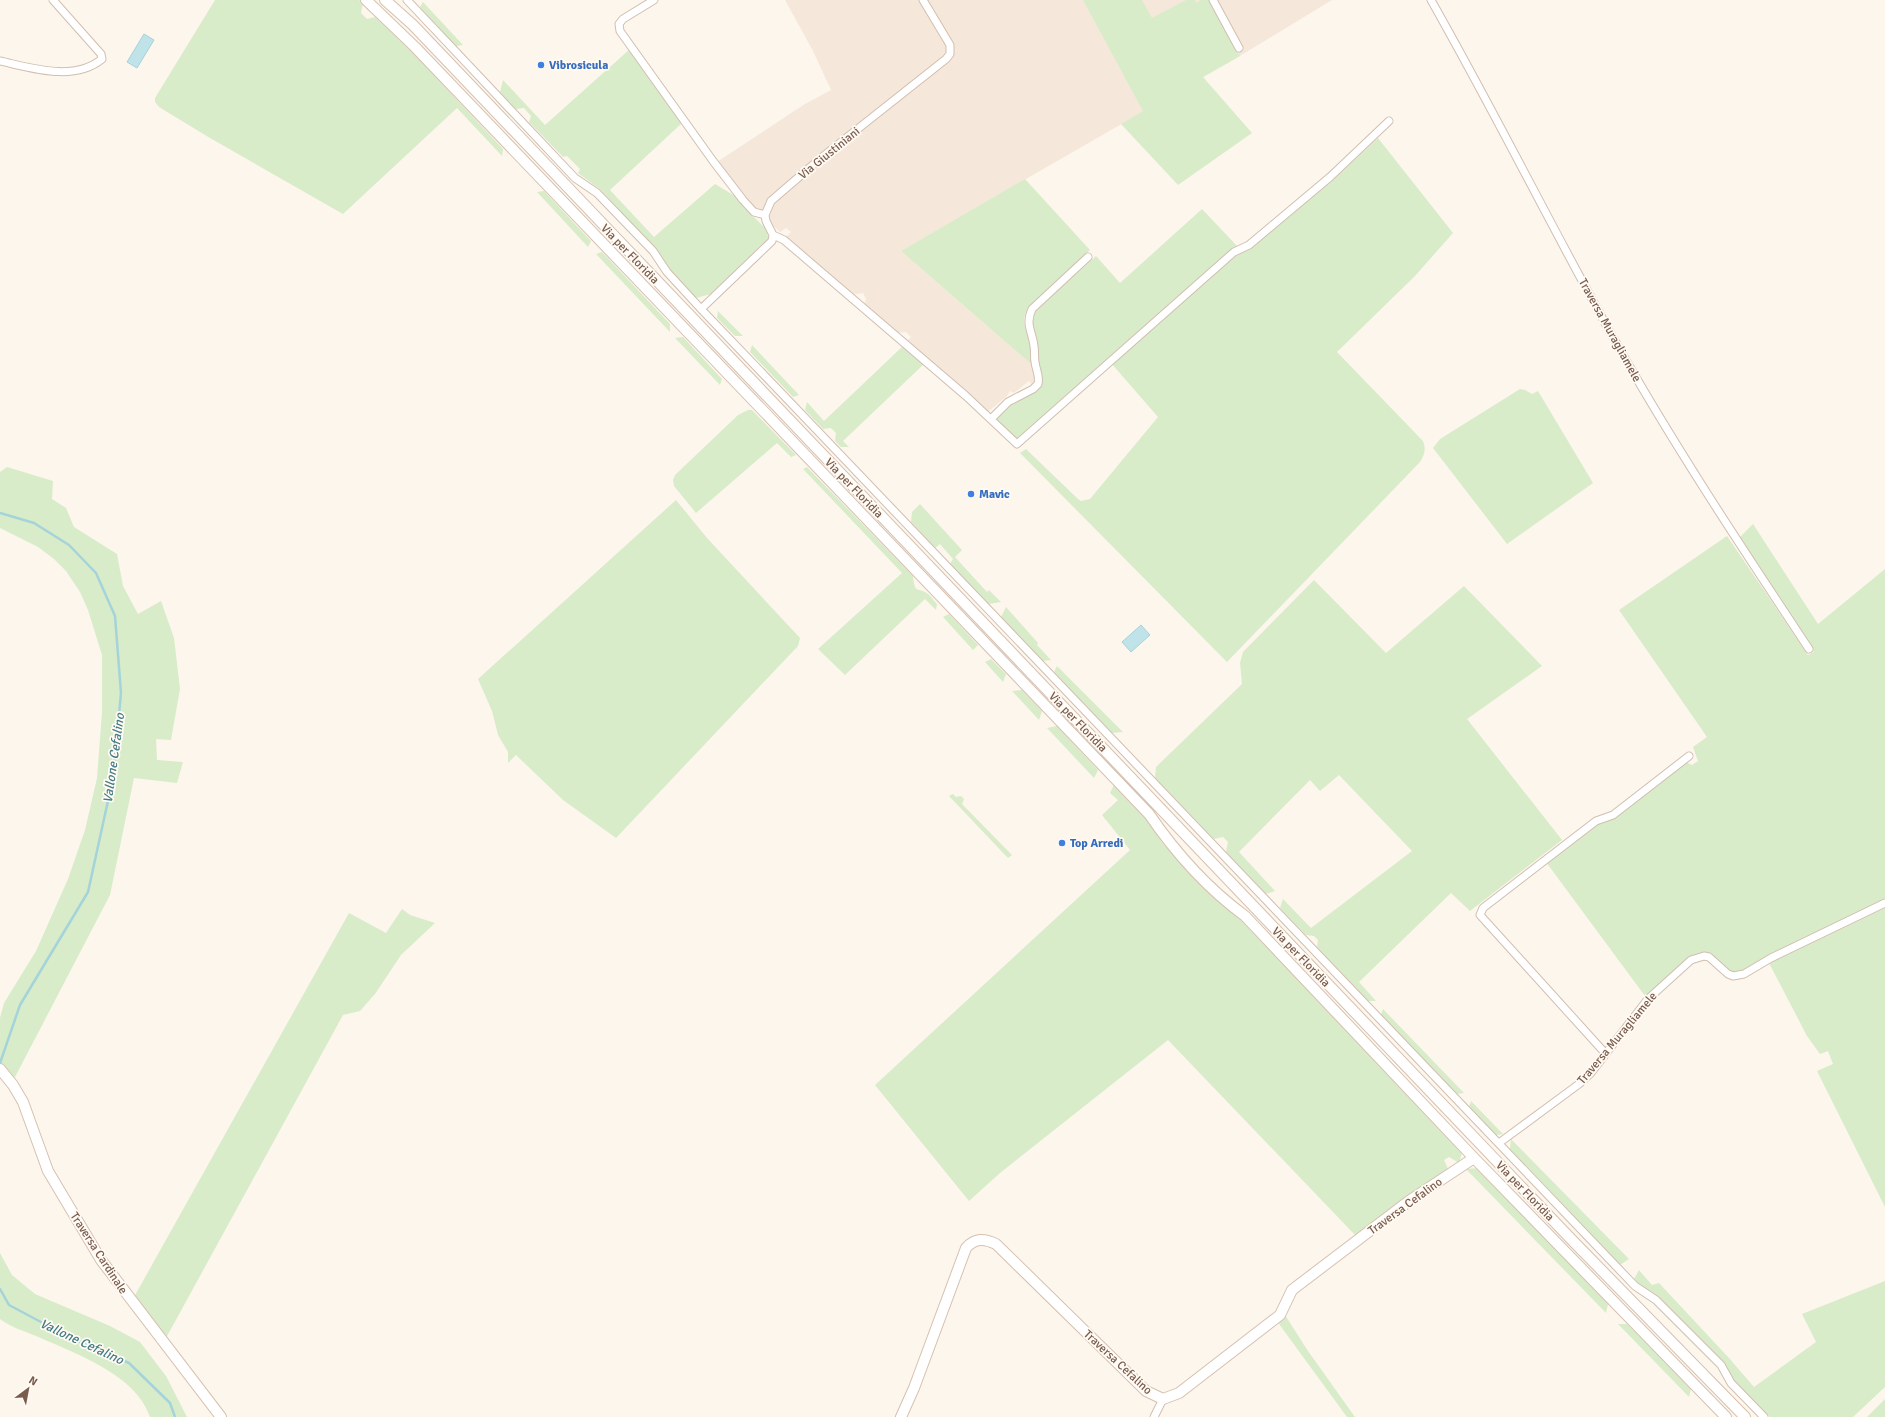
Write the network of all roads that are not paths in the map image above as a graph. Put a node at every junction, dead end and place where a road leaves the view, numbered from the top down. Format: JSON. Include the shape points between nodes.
{"nodes":[{"id":1,"x":53,"y":0,"type":"edge"},
{"id":2,"x":366,"y":0,"type":"edge"},
{"id":3,"x":385,"y":0,"type":"edge"},
{"id":4,"x":394,"y":0,"type":"edge"},
{"id":5,"x":407,"y":0,"type":"edge"},
{"id":6,"x":654,"y":0,"type":"edge"},
{"id":7,"x":923,"y":0,"type":"edge"},
{"id":8,"x":1213,"y":0,"type":"edge"},
{"id":9,"x":1431,"y":0,"type":"edge"},
{"id":10,"x":413,"y":25,"type":"junction"},
{"id":11,"x":1239,"y":48,"type":"dead end"},
{"id":12,"x":0,"y":61,"type":"edge"},
{"id":13,"x":1389,"y":121,"type":"dead end"},
{"id":14,"x":764,"y":215,"type":"junction"},
{"id":15,"x":773,"y":235,"type":"junction"},
{"id":16,"x":1088,"y":257,"type":"dead end"},
{"id":17,"x":701,"y":309,"type":"junction"},
{"id":18,"x":991,"y":419,"type":"junction"},
{"id":19,"x":1809,"y":649,"type":"dead end"},
{"id":20,"x":1689,"y":756,"type":"dead end"},
{"id":21,"x":1885,"y":903,"type":"edge"},
{"id":22,"x":1605,"y":1053,"type":"junction"},
{"id":23,"x":2,"y":1071,"type":"edge"},
{"id":24,"x":1499,"y":1143,"type":"junction"},
{"id":25,"x":1474,"y":1158,"type":"junction"},
{"id":26,"x":1163,"y":1399,"type":"junction"},
{"id":27,"x":221,"y":1417,"type":"edge"},
{"id":28,"x":901,"y":1417,"type":"edge"},
{"id":29,"x":1154,"y":1417,"type":"edge"},
{"id":30,"x":1726,"y":1417,"type":"edge"},
{"id":31,"x":1745,"y":1417,"type":"edge"},
{"id":32,"x":1764,"y":1417,"type":"edge"}],
"edges":[{"from":1,"to":12,"type":"street","via":[[101,54],[102,59],[94,66],[76,71],[57,71]]},
{"from":2,"to":25,"type":"street","via":[[421,53],[1148,814],[1168,842],[1222,898],[1245,916]]},
{"from":3,"to":10,"type":"street"},
{"from":4,"to":10,"type":"street"},
{"from":5,"to":17,"type":"street","via":[[575,178],[597,193],[653,251],[667,272]]},
{"from":6,"to":14,"type":"street","via":[[623,19],[620,31],[743,200],[754,212]]},
{"from":7,"to":14,"type":"street","name":"Via Giustiniani","via":[[950,45],[950,54],[796,178],[771,201]]},
{"from":8,"to":11,"type":"street"},
{"from":9,"to":19,"type":"street","name":"Traversa Muragliamele","via":[[1614,338],[1679,450]]},
{"from":10,"to":31,"type":"street","name":"Via per Floridia","via":[[1570,1239]]},
{"from":13,"to":18,"type":"street","via":[[1330,177],[1249,245],[1234,252],[1017,444]]},
{"from":14,"to":15,"type":"street"},
{"from":15,"to":17,"type":"street","via":[[768,247]]},
{"from":15,"to":18,"type":"street","via":[[784,240]]},
{"from":16,"to":18,"type":"street","via":[[1032,309],[1028,318],[1038,384],[1008,402]]},
{"from":17,"to":24,"type":"street"},
{"from":20,"to":22,"type":"street","via":[[1613,815],[1596,821],[1483,908],[1480,915]]},
{"from":21,"to":22,"type":"street","name":"Traversa Muragliamele","via":[[1771,958],[1744,974],[1728,974],[1709,957],[1691,960],[1648,999]]},
{"from":22,"to":24,"type":"street","name":"Traversa Muragliamele","via":[[1590,1074],[1571,1092]]},
{"from":23,"to":27,"type":"street","name":"Traversa Cardinale","via":[[23,1102],[48,1171],[101,1260]]},
{"from":24,"to":32,"type":"street","via":[[1635,1286],[1656,1300],[1721,1365],[1731,1383]]},
{"from":25,"to":26,"type":"street","name":"Traversa Cefalino","via":[[1409,1201],[1292,1290],[1280,1316],[1179,1393]]},
{"from":25,"to":30,"type":"street"},
{"from":26,"to":28,"type":"street","name":"Traversa Cefalino","via":[[1146,1391],[996,1244],[979,1240],[971,1242],[966,1248]]},
{"from":26,"to":29,"type":"street"}]}
